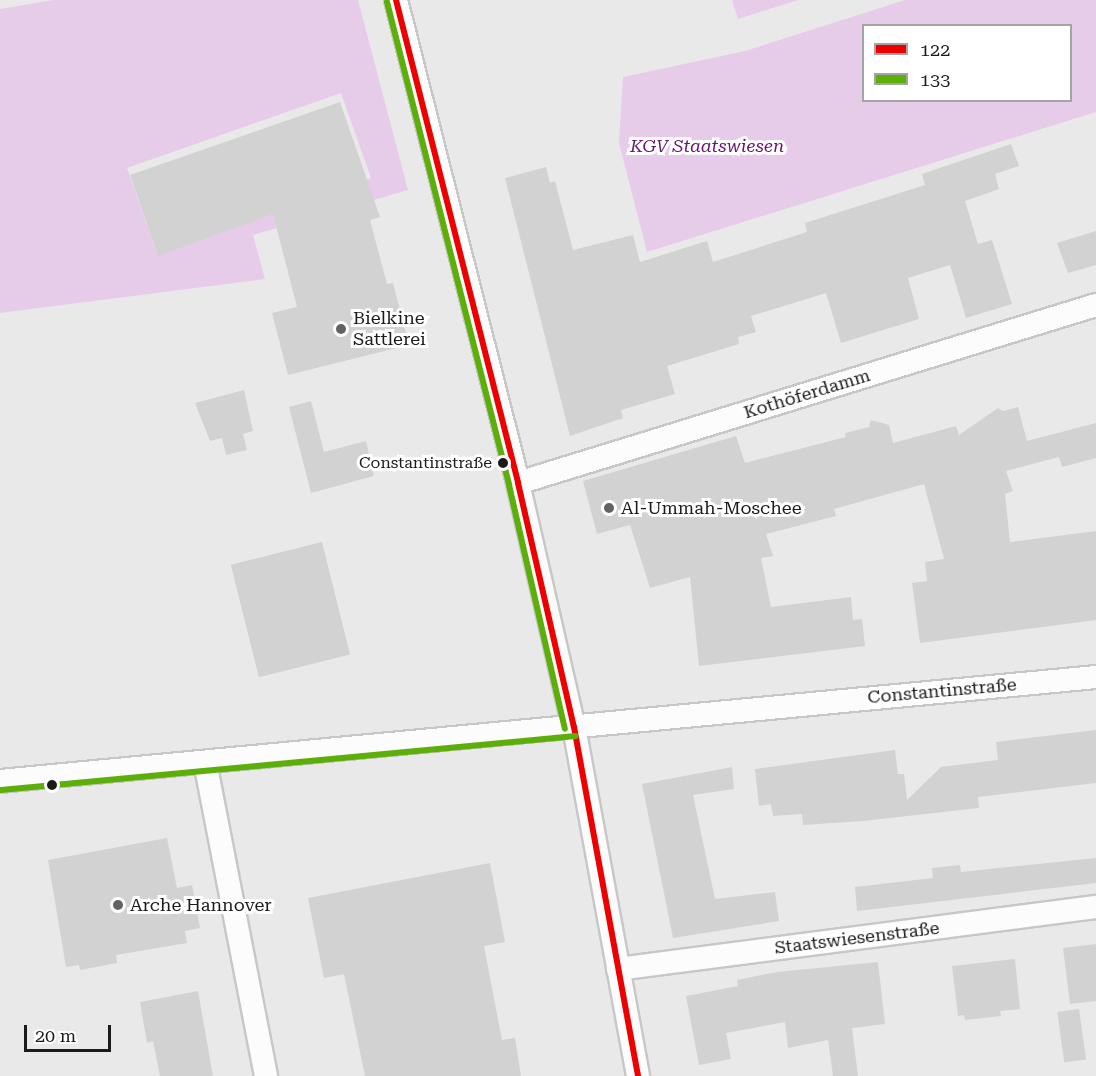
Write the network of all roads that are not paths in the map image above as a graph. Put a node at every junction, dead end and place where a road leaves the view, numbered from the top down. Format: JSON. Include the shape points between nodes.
{"nodes":[{"id":1,"x":396,"y":0,"type":"edge"},
{"id":2,"x":1096,"y":305,"type":"edge"},
{"id":3,"x":518,"y":483,"type":"junction"},
{"id":4,"x":1096,"y":677,"type":"edge"},
{"id":5,"x":574,"y":727,"type":"junction"},
{"id":6,"x":205,"y":762,"type":"junction"},
{"id":7,"x":0,"y":781,"type":"edge"},
{"id":8,"x":1096,"y":907,"type":"edge"},
{"id":9,"x":618,"y":969,"type":"junction"},
{"id":10,"x":266,"y":1076,"type":"edge"},
{"id":11,"x":638,"y":1076,"type":"edge"}],
"edges":[{"from":1,"to":3,"type":"street"},
{"from":2,"to":3,"type":"street","name":"Kothöferdamm"},
{"from":3,"to":5,"type":"street"},
{"from":4,"to":5,"type":"street","name":"Constantinstraße"},
{"from":5,"to":6,"type":"street","name":"Constantinstraße"},
{"from":5,"to":9,"type":"street"},
{"from":6,"to":7,"type":"street","name":"Constantinstraße"},
{"from":6,"to":10,"type":"street"},
{"from":8,"to":9,"type":"street","name":"Staatswiesenstraße"},
{"from":9,"to":11,"type":"street"}]}
